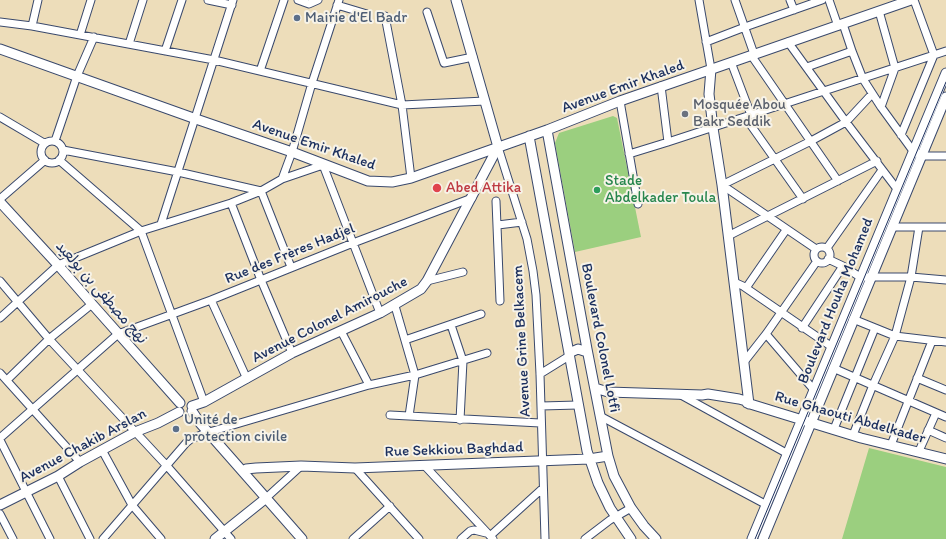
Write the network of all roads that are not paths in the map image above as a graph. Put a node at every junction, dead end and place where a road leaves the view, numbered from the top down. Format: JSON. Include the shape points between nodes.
{"nodes":[{"id":1,"x":38,"y":0,"type":"edge"},
{"id":2,"x":90,"y":0,"type":"edge"},
{"id":3,"x":143,"y":0,"type":"edge"},
{"id":4,"x":182,"y":0,"type":"edge"},
{"id":5,"x":208,"y":0,"type":"edge"},
{"id":6,"x":284,"y":0,"type":"edge"},
{"id":7,"x":298,"y":0,"type":"edge"},
{"id":8,"x":318,"y":0,"type":"edge"},
{"id":9,"x":456,"y":0,"type":"edge"},
{"id":10,"x":699,"y":0,"type":"edge"},
{"id":11,"x":736,"y":0,"type":"edge"},
{"id":12,"x":790,"y":0,"type":"edge"},
{"id":13,"x":822,"y":0,"type":"edge"},
{"id":14,"x":829,"y":0,"type":"edge"},
{"id":15,"x":912,"y":0,"type":"edge"},
{"id":16,"x":232,"y":3,"type":"edge"},
{"id":17,"x":338,"y":3,"type":"edge"},
{"id":18,"x":794,"y":10,"type":"junction"},
{"id":19,"x":879,"y":11,"type":"junction"},
{"id":20,"x":427,"y":12,"type":"dead end"},
{"id":21,"x":367,"y":14,"type":"dead end"},
{"id":22,"x":385,"y":16,"type":"dead end"},
{"id":23,"x":0,"y":22,"type":"edge"},
{"id":24,"x":840,"y":25,"type":"junction"},
{"id":25,"x":32,"y":26,"type":"junction"},
{"id":26,"x":745,"y":27,"type":"junction"},
{"id":27,"x":80,"y":35,"type":"junction"},
{"id":28,"x":94,"y":37,"type":"junction"},
{"id":29,"x":706,"y":42,"type":"junction"},
{"id":30,"x":788,"y":42,"type":"junction"},
{"id":31,"x":128,"y":44,"type":"junction"},
{"id":32,"x":0,"y":49,"type":"edge"},
{"id":33,"x":166,"y":51,"type":"junction"},
{"id":34,"x":946,"y":51,"type":"edge"},
{"id":35,"x":852,"y":52,"type":"junction"},
{"id":36,"x":752,"y":55,"type":"junction"},
{"id":37,"x":934,"y":55,"type":"junction"},
{"id":38,"x":473,"y":57,"type":"junction"},
{"id":39,"x":214,"y":60,"type":"junction"},
{"id":40,"x":731,"y":62,"type":"junction"},
{"id":41,"x":807,"y":67,"type":"junction"},
{"id":42,"x":895,"y":68,"type":"junction"},
{"id":43,"x":711,"y":69,"type":"junction"},
{"id":44,"x":260,"y":70,"type":"junction"},
{"id":45,"x":946,"y":73,"type":"edge"},
{"id":46,"x":697,"y":74,"type":"junction"},
{"id":47,"x":76,"y":76,"type":"junction"},
{"id":48,"x":863,"y":79,"type":"junction"},
{"id":49,"x":312,"y":83,"type":"junction"},
{"id":50,"x":661,"y":86,"type":"junction"},
{"id":51,"x":825,"y":91,"type":"junction"},
{"id":52,"x":709,"y":94,"type":"junction"},
{"id":53,"x":872,"y":94,"type":"junction"},
{"id":54,"x":946,"y":97,"type":"edge"},
{"id":55,"x":485,"y":101,"type":"junction"},
{"id":56,"x":620,"y":101,"type":"junction"},
{"id":57,"x":402,"y":105,"type":"junction"},
{"id":58,"x":784,"y":105,"type":"junction"},
{"id":59,"x":881,"y":107,"type":"junction"},
{"id":60,"x":748,"y":116,"type":"junction"},
{"id":61,"x":0,"y":117,"type":"edge"},
{"id":62,"x":196,"y":120,"type":"junction"},
{"id":63,"x":846,"y":122,"type":"junction"},
{"id":64,"x":713,"y":128,"type":"junction"},
{"id":65,"x":547,"y":130,"type":"junction"},
{"id":66,"x":901,"y":135,"type":"junction"},
{"id":67,"x":529,"y":136,"type":"junction"},
{"id":68,"x":55,"y":141,"type":"junction"},
{"id":69,"x":811,"y":141,"type":"junction"},
{"id":70,"x":668,"y":142,"type":"junction"},
{"id":71,"x":44,"y":143,"type":"junction"},
{"id":72,"x":498,"y":147,"type":"junction"},
{"id":73,"x":63,"y":150,"type":"junction"},
{"id":74,"x":913,"y":151,"type":"junction"},
{"id":75,"x":292,"y":152,"type":"junction"},
{"id":76,"x":628,"y":154,"type":"junction"},
{"id":77,"x":922,"y":156,"type":"junction"},
{"id":78,"x":946,"y":156,"type":"edge"},
{"id":79,"x":775,"y":158,"type":"junction"},
{"id":80,"x":59,"y":160,"type":"junction"},
{"id":81,"x":46,"y":161,"type":"junction"},
{"id":82,"x":877,"y":161,"type":"junction"},
{"id":83,"x":323,"y":165,"type":"junction"},
{"id":84,"x":882,"y":170,"type":"junction"},
{"id":85,"x":178,"y":172,"type":"junction"},
{"id":86,"x":411,"y":178,"type":"junction"},
{"id":87,"x":282,"y":179,"type":"junction"},
{"id":88,"x":838,"y":181,"type":"junction"},
{"id":89,"x":722,"y":185,"type":"junction"},
{"id":90,"x":897,"y":189,"type":"junction"},
{"id":91,"x":261,"y":191,"type":"junction"},
{"id":92,"x":472,"y":198,"type":"junction"},
{"id":93,"x":803,"y":199,"type":"junction"},
{"id":94,"x":0,"y":201,"type":"edge"},
{"id":95,"x":496,"y":201,"type":"dead end"},
{"id":96,"x":231,"y":203,"type":"junction"},
{"id":97,"x":638,"y":204,"type":"dead end"},
{"id":98,"x":766,"y":216,"type":"junction"},
{"id":99,"x":522,"y":222,"type":"junction"},
{"id":100,"x":161,"y":224,"type":"junction"},
{"id":101,"x":498,"y":224,"type":"junction"},
{"id":102,"x":892,"y":227,"type":"junction"},
{"id":103,"x":919,"y":227,"type":"junction"},
{"id":104,"x":946,"y":227,"type":"edge"},
{"id":105,"x":141,"y":230,"type":"junction"},
{"id":106,"x":786,"y":230,"type":"junction"},
{"id":107,"x":728,"y":236,"type":"junction"},
{"id":108,"x":353,"y":243,"type":"junction"},
{"id":109,"x":827,"y":248,"type":"junction"},
{"id":110,"x":816,"y":249,"type":"junction"},
{"id":111,"x":828,"y":259,"type":"junction"},
{"id":112,"x":817,"y":261,"type":"junction"},
{"id":113,"x":58,"y":265,"type":"junction"},
{"id":114,"x":843,"y":266,"type":"junction"},
{"id":115,"x":291,"y":267,"type":"junction"},
{"id":116,"x":463,"y":272,"type":"dead end"},
{"id":117,"x":871,"y":276,"type":"junction"},
{"id":118,"x":860,"y":277,"type":"junction"},
{"id":119,"x":911,"y":277,"type":"junction"},
{"id":120,"x":261,"y":280,"type":"junction"},
{"id":121,"x":946,"y":280,"type":"edge"},
{"id":122,"x":0,"y":281,"type":"edge"},
{"id":123,"x":427,"y":281,"type":"junction"},
{"id":124,"x":734,"y":282,"type":"junction"},
{"id":125,"x":746,"y":288,"type":"junction"},
{"id":126,"x":211,"y":300,"type":"junction"},
{"id":127,"x":18,"y":301,"type":"junction"},
{"id":128,"x":500,"y":301,"type":"dead end"},
{"id":129,"x":92,"y":304,"type":"junction"},
{"id":130,"x":395,"y":306,"type":"junction"},
{"id":131,"x":173,"y":313,"type":"junction"},
{"id":132,"x":380,"y":313,"type":"junction"},
{"id":133,"x":781,"y":313,"type":"junction"},
{"id":134,"x":481,"y":314,"type":"dead end"},
{"id":135,"x":0,"y":318,"type":"edge"},
{"id":136,"x":853,"y":319,"type":"junction"},
{"id":137,"x":451,"y":325,"type":"junction"},
{"id":138,"x":802,"y":328,"type":"junction"},
{"id":139,"x":875,"y":328,"type":"junction"},
{"id":140,"x":341,"y":331,"type":"junction"},
{"id":141,"x":118,"y":334,"type":"junction"},
{"id":142,"x":766,"y":334,"type":"junction"},
{"id":143,"x":895,"y":336,"type":"junction"},
{"id":144,"x":49,"y":339,"type":"junction"},
{"id":145,"x":405,"y":340,"type":"junction"},
{"id":146,"x":585,"y":340,"type":"junction"},
{"id":147,"x":932,"y":341,"type":"junction"},
{"id":148,"x":946,"y":342,"type":"edge"},
{"id":149,"x":567,"y":343,"type":"junction"},
{"id":150,"x":832,"y":347,"type":"junction"},
{"id":151,"x":587,"y":352,"type":"junction"},
{"id":152,"x":292,"y":353,"type":"junction"},
{"id":153,"x":487,"y":353,"type":"dead end"},
{"id":154,"x":569,"y":354,"type":"junction"},
{"id":155,"x":463,"y":361,"type":"junction"},
{"id":156,"x":744,"y":362,"type":"junction"},
{"id":157,"x":833,"y":368,"type":"junction"},
{"id":158,"x":78,"y":369,"type":"junction"},
{"id":159,"x":0,"y":372,"type":"edge"},
{"id":160,"x":540,"y":374,"type":"junction"},
{"id":161,"x":415,"y":375,"type":"junction"},
{"id":162,"x":854,"y":378,"type":"junction"},
{"id":163,"x":917,"y":378,"type":"junction"},
{"id":164,"x":247,"y":379,"type":"junction"},
{"id":165,"x":6,"y":380,"type":"junction"},
{"id":166,"x":370,"y":385,"type":"junction"},
{"id":167,"x":873,"y":385,"type":"junction"},
{"id":168,"x":814,"y":390,"type":"junction"},
{"id":169,"x":946,"y":390,"type":"edge"},
{"id":170,"x":595,"y":392,"type":"junction"},
{"id":171,"x":679,"y":394,"type":"junction"},
{"id":172,"x":908,"y":401,"type":"junction"},
{"id":173,"x":204,"y":402,"type":"junction"},
{"id":174,"x":748,"y":403,"type":"junction"},
{"id":175,"x":578,"y":405,"type":"junction"},
{"id":176,"x":541,"y":406,"type":"junction"},
{"id":177,"x":33,"y":409,"type":"junction"},
{"id":178,"x":186,"y":410,"type":"junction"},
{"id":179,"x":936,"y":413,"type":"junction"},
{"id":180,"x":390,"y":415,"type":"dead end"},
{"id":181,"x":409,"y":416,"type":"junction"},
{"id":182,"x":600,"y":416,"type":"junction"},
{"id":183,"x":946,"y":417,"type":"edge"},
{"id":184,"x":460,"y":420,"type":"junction"},
{"id":185,"x":802,"y":420,"type":"junction"},
{"id":186,"x":812,"y":422,"type":"junction"},
{"id":187,"x":540,"y":423,"type":"junction"},
{"id":188,"x":834,"y":429,"type":"junction"},
{"id":189,"x":928,"y":430,"type":"junction"},
{"id":190,"x":134,"y":432,"type":"junction"},
{"id":191,"x":210,"y":433,"type":"junction"},
{"id":192,"x":853,"y":435,"type":"junction"},
{"id":193,"x":946,"y":438,"type":"edge"},
{"id":194,"x":0,"y":439,"type":"edge"},
{"id":195,"x":891,"y":445,"type":"junction"},
{"id":196,"x":102,"y":450,"type":"junction"},
{"id":197,"x":919,"y":451,"type":"junction"},
{"id":198,"x":788,"y":454,"type":"junction"},
{"id":199,"x":588,"y":455,"type":"junction"},
{"id":200,"x":608,"y":456,"type":"junction"},
{"id":201,"x":946,"y":459,"type":"edge"},
{"id":202,"x":542,"y":460,"type":"junction"},
{"id":203,"x":80,"y":462,"type":"junction"},
{"id":204,"x":424,"y":465,"type":"junction"},
{"id":205,"x":167,"y":466,"type":"junction"},
{"id":206,"x":301,"y":466,"type":"junction"},
{"id":207,"x":355,"y":468,"type":"junction"},
{"id":208,"x":242,"y":472,"type":"junction"},
{"id":209,"x":58,"y":476,"type":"junction"},
{"id":210,"x":543,"y":488,"type":"junction"},
{"id":211,"x":27,"y":492,"type":"junction"},
{"id":212,"x":265,"y":499,"type":"junction"},
{"id":213,"x":766,"y":504,"type":"junction"},
{"id":214,"x":0,"y":505,"type":"edge"},
{"id":215,"x":132,"y":505,"type":"junction"},
{"id":216,"x":390,"y":506,"type":"junction"},
{"id":217,"x":631,"y":508,"type":"junction"},
{"id":218,"x":0,"y":514,"type":"edge"},
{"id":219,"x":615,"y":517,"type":"junction"},
{"id":220,"x":224,"y":532,"type":"junction"},
{"id":221,"x":10,"y":538,"type":"edge"},
{"id":222,"x":491,"y":538,"type":"edge"},
{"id":223,"x":50,"y":539,"type":"edge"},
{"id":224,"x":90,"y":539,"type":"edge"},
{"id":225,"x":103,"y":539,"type":"edge"},
{"id":226,"x":161,"y":539,"type":"edge"},
{"id":227,"x":215,"y":539,"type":"edge"},
{"id":228,"x":231,"y":539,"type":"edge"},
{"id":229,"x":302,"y":539,"type":"edge"},
{"id":230,"x":353,"y":539,"type":"edge"},
{"id":231,"x":419,"y":539,"type":"edge"},
{"id":232,"x":461,"y":539,"type":"edge"},
{"id":233,"x":545,"y":539,"type":"edge"},
{"id":234,"x":585,"y":539,"type":"edge"},
{"id":235,"x":631,"y":539,"type":"edge"},
{"id":236,"x":656,"y":539,"type":"edge"},
{"id":237,"x":752,"y":539,"type":"edge"},
{"id":238,"x":763,"y":539,"type":"edge"}],
"edges":[{"from":1,"to":25,"type":"street"},
{"from":2,"to":27,"type":"street"},
{"from":3,"to":31,"type":"street"},
{"from":4,"to":33,"type":"street"},
{"from":5,"to":16,"type":"street"},
{"from":6,"to":44,"type":"street"},
{"from":7,"to":8,"type":"street","via":[[309,4]]},
{"from":9,"to":38,"type":"main road"},
{"from":10,"to":29,"type":"street"},
{"from":11,"to":26,"type":"street"},
{"from":12,"to":18,"type":"street"},
{"from":13,"to":18,"type":"street"},
{"from":14,"to":24,"type":"street"},
{"from":15,"to":19,"type":"main road","name":"Avenue Emir Khaled"},
{"from":15,"to":37,"type":"street"},
{"from":16,"to":39,"type":"street"},
{"from":17,"to":21,"type":"street"},
{"from":17,"to":49,"type":"street"},
{"from":18,"to":26,"type":"street"},
{"from":19,"to":24,"type":"main road","name":"Avenue Emir Khaled"},
{"from":19,"to":42,"type":"street"},
{"from":20,"to":38,"type":"street","via":[[444,63]]},
{"from":22,"to":57,"type":"street"},
{"from":23,"to":25,"type":"street"},
{"from":24,"to":30,"type":"main road","name":"Avenue Emir Khaled"},
{"from":24,"to":35,"type":"street"},
{"from":25,"to":27,"type":"street"},
{"from":26,"to":29,"type":"street"},
{"from":26,"to":36,"type":"street"},
{"from":27,"to":28,"type":"street"},
{"from":28,"to":31,"type":"street"},
{"from":28,"to":47,"type":"street"},
{"from":29,"to":43,"type":"street"},
{"from":30,"to":36,"type":"main road","name":"Avenue Emir Khaled"},
{"from":30,"to":41,"type":"street"},
{"from":31,"to":33,"type":"street"},
{"from":32,"to":47,"type":"main road","name":"Avenue Emir Khaled"},
{"from":33,"to":39,"type":"street"},
{"from":34,"to":37,"type":"street"},
{"from":35,"to":41,"type":"street"},
{"from":35,"to":48,"type":"street"},
{"from":36,"to":40,"type":"main road","name":"Avenue Emir Khaled"},
{"from":36,"to":58,"type":"street"},
{"from":37,"to":42,"type":"street"},
{"from":37,"to":66,"type":"street"},
{"from":38,"to":55,"type":"main road"},
{"from":39,"to":44,"type":"street"},
{"from":39,"to":62,"type":"street"},
{"from":40,"to":43,"type":"main road","name":"Avenue Emir Khaled"},
{"from":40,"to":60,"type":"street"},
{"from":41,"to":51,"type":"street"},
{"from":42,"to":48,"type":"street"},
{"from":42,"to":59,"type":"street"},
{"from":43,"to":46,"type":"main road","name":"Avenue Emir Khaled"},
{"from":43,"to":52,"type":"main road"},
{"from":44,"to":49,"type":"street"},
{"from":45,"to":74,"type":"main road","name":"Boulevard Houha Mohamed"},
{"from":46,"to":50,"type":"main road","name":"Avenue Emir Khaled"},
{"from":46,"to":52,"type":"main road"},
{"from":47,"to":62,"type":"main road","name":"Avenue Emir Khaled"},
{"from":47,"to":68,"type":"street"},
{"from":48,"to":51,"type":"street"},
{"from":48,"to":53,"type":"street"},
{"from":49,"to":57,"type":"street"},
{"from":49,"to":75,"type":"street"},
{"from":50,"to":56,"type":"main road","name":"Avenue Emir Khaled"},
{"from":50,"to":70,"type":"street"},
{"from":51,"to":58,"type":"street"},
{"from":51,"to":63,"type":"street"},
{"from":52,"to":64,"type":"main road"},
{"from":53,"to":59,"type":"street"},
{"from":53,"to":63,"type":"street"},
{"from":54,"to":77,"type":"main road","name":"Boulevard Houha Mohamed"},
{"from":55,"to":57,"type":"street"},
{"from":55,"to":72,"type":"main road"},
{"from":56,"to":65,"type":"main road","name":"Avenue Emir Khaled"},
{"from":56,"to":76,"type":"street"},
{"from":57,"to":86,"type":"street"},
{"from":58,"to":60,"type":"street"},
{"from":58,"to":69,"type":"street"},
{"from":59,"to":66,"type":"street"},
{"from":60,"to":64,"type":"street"},
{"from":60,"to":79,"type":"street"},
{"from":61,"to":71,"type":"street"},
{"from":62,"to":75,"type":"main road","name":"Avenue Emir Khaled"},
{"from":62,"to":85,"type":"street"},
{"from":63,"to":69,"type":"street"},
{"from":63,"to":82,"type":"street"},
{"from":64,"to":70,"type":"street"},
{"from":64,"to":89,"type":"main road"},
{"from":65,"to":67,"type":"main road","name":"Avenue Emir Khaled"},
{"from":65,"to":146,"type":"main road","name":"Boulevard Colonel Lotfi"},
{"from":66,"to":74,"type":"street"},
{"from":67,"to":72,"type":"main road","name":"Avenue Emir Khaled"},
{"from":67,"to":149,"type":"main road"},
{"from":68,"to":71,"type":"street"},
{"from":68,"to":73,"type":"street"},
{"from":69,"to":79,"type":"street"},
{"from":69,"to":88,"type":"street"},
{"from":70,"to":76,"type":"street"},
{"from":71,"to":81,"type":"street","via":[[41,154]]},
{"from":72,"to":86,"type":"main road","name":"Avenue Emir Khaled"},
{"from":72,"to":92,"type":"main road","name":"Avenue Colonel Amirouche"},
{"from":72,"to":99,"type":"street","name":"Avenue Grine Belkacem"},
{"from":73,"to":80,"type":"street"},
{"from":73,"to":85,"type":"street"},
{"from":74,"to":77,"type":"street"},
{"from":74,"to":90,"type":"main road","name":"Boulevard Houha Mohamed"},
{"from":75,"to":83,"type":"main road","name":"Avenue Emir Khaled"},
{"from":75,"to":87,"type":"street"},
{"from":76,"to":97,"type":"street"},
{"from":77,"to":78,"type":"street"},
{"from":77,"to":102,"type":"main road","name":"Boulevard Houha Mohamed"},
{"from":79,"to":89,"type":"street"},
{"from":79,"to":93,"type":"street"},
{"from":80,"to":81,"type":"street","via":[[52,163]]},
{"from":80,"to":105,"type":"street"},
{"from":81,"to":94,"type":"street"},
{"from":82,"to":84,"type":"street"},
{"from":82,"to":88,"type":"street"},
{"from":83,"to":86,"type":"main road","name":"Avenue Emir Khaled","via":[[368,181],[392,182]]},
{"from":83,"to":87,"type":"street"},
{"from":83,"to":108,"type":"street"},
{"from":84,"to":90,"type":"street"},
{"from":84,"to":109,"type":"street"},
{"from":85,"to":91,"type":"street"},
{"from":85,"to":100,"type":"street"},
{"from":87,"to":91,"type":"street"},
{"from":88,"to":93,"type":"street"},
{"from":89,"to":98,"type":"street"},
{"from":89,"to":107,"type":"main road"},
{"from":90,"to":118,"type":"main road","name":"Boulevard Houha Mohamed"},
{"from":91,"to":96,"type":"street"},
{"from":91,"to":115,"type":"street"},
{"from":92,"to":108,"type":"street","name":"Rue des Frères Hadjel"},
{"from":92,"to":123,"type":"main road","name":"Avenue Colonel Amirouche"},
{"from":93,"to":98,"type":"street"},
{"from":94,"to":113,"type":"main road","name":"نهج مصطفى بن بولعيد"},
{"from":95,"to":101,"type":"street"},
{"from":96,"to":100,"type":"street"},
{"from":96,"to":120,"type":"street"},
{"from":98,"to":106,"type":"street"},
{"from":98,"to":107,"type":"street"},
{"from":99,"to":101,"type":"street"},
{"from":99,"to":160,"type":"street","name":"Avenue Grine Belkacem","via":[[536,295]]},
{"from":100,"to":105,"type":"street"},
{"from":101,"to":128,"type":"street"},
{"from":102,"to":103,"type":"street"},
{"from":102,"to":117,"type":"main road","name":"Boulevard Houha Mohamed"},
{"from":103,"to":104,"type":"street"},
{"from":103,"to":119,"type":"street"},
{"from":105,"to":113,"type":"street"},
{"from":105,"to":131,"type":"street"},
{"from":106,"to":110,"type":"street"},
{"from":106,"to":125,"type":"street"},
{"from":107,"to":124,"type":"main road"},
{"from":108,"to":115,"type":"street","name":"Rue des Frères Hadjel"},
{"from":108,"to":132,"type":"street"},
{"from":109,"to":110,"type":"street"},
{"from":109,"to":111,"type":"street","via":[[830,253]]},
{"from":110,"to":112,"type":"street","via":[[814,256]]},
{"from":111,"to":112,"type":"street","via":[[822,263]]},
{"from":111,"to":114,"type":"street"},
{"from":112,"to":133,"type":"street"},
{"from":113,"to":127,"type":"street"},
{"from":113,"to":129,"type":"main road","name":"نهج مصطفى بن بولعيد"},
{"from":114,"to":118,"type":"street"},
{"from":114,"to":138,"type":"street"},
{"from":115,"to":120,"type":"street","name":"Rue des Frères Hadjel"},
{"from":116,"to":123,"type":"street"},
{"from":117,"to":118,"type":"street"},
{"from":117,"to":119,"type":"street"},
{"from":117,"to":136,"type":"main road","name":"Boulevard Houha Mohamed"},
{"from":118,"to":150,"type":"main road","name":"Boulevard Houha Mohamed"},
{"from":119,"to":121,"type":"street"},
{"from":119,"to":143,"type":"street"},
{"from":120,"to":126,"type":"street","name":"Rue des Frères Hadjel"},
{"from":120,"to":152,"type":"street"},
{"from":122,"to":127,"type":"street"},
{"from":123,"to":130,"type":"main road","name":"Avenue Colonel Amirouche","via":[[421,289]]},
{"from":124,"to":125,"type":"street"},
{"from":124,"to":156,"type":"main road"},
{"from":125,"to":133,"type":"street"},
{"from":126,"to":131,"type":"street","name":"Rue des Frères Hadjel"},
{"from":126,"to":164,"type":"street"},
{"from":127,"to":135,"type":"street"},
{"from":127,"to":144,"type":"street"},
{"from":129,"to":141,"type":"main road","name":"نهج مصطفى بن بولعيد"},
{"from":129,"to":144,"type":"street"},
{"from":130,"to":132,"type":"main road","name":"Avenue Colonel Amirouche"},
{"from":130,"to":145,"type":"street"},
{"from":131,"to":141,"type":"street","name":"Rue des Frères Hadjel"},
{"from":131,"to":173,"type":"street"},
{"from":132,"to":140,"type":"main road","name":"Avenue Colonel Amirouche"},
{"from":133,"to":138,"type":"street"},
{"from":133,"to":142,"type":"street"},
{"from":134,"to":137,"type":"street"},
{"from":136,"to":139,"type":"street"},
{"from":136,"to":157,"type":"main road","name":"Boulevard Houha Mohamed"},
{"from":137,"to":145,"type":"street"},
{"from":137,"to":155,"type":"street"},
{"from":138,"to":150,"type":"street"},
{"from":139,"to":143,"type":"street"},
{"from":139,"to":162,"type":"street"},
{"from":140,"to":152,"type":"main road","name":"Avenue Colonel Amirouche"},
{"from":140,"to":166,"type":"street"},
{"from":141,"to":158,"type":"street"},
{"from":141,"to":178,"type":"main road","name":"نهج مصطفى بن بولعيد"},
{"from":142,"to":156,"type":"street"},
{"from":142,"to":168,"type":"street"},
{"from":143,"to":147,"type":"street"},
{"from":143,"to":167,"type":"street"},
{"from":144,"to":158,"type":"street"},
{"from":144,"to":165,"type":"street"},
{"from":145,"to":161,"type":"street"},
{"from":146,"to":149,"type":"main road","via":[[575,345]]},
{"from":146,"to":151,"type":"main road","name":"Boulevard Colonel Lotfi"},
{"from":147,"to":148,"type":"street"},
{"from":147,"to":163,"type":"street"},
{"from":149,"to":154,"type":"main road"},
{"from":150,"to":168,"type":"main road","name":"Boulevard Houha Mohamed"},
{"from":151,"to":154,"type":"main road","via":[[578,349]]},
{"from":151,"to":170,"type":"main road","name":"Boulevard Colonel Lotfi"},
{"from":152,"to":164,"type":"main road","name":"Avenue Colonel Amirouche"},
{"from":153,"to":155,"type":"street"},
{"from":154,"to":160,"type":"street"},
{"from":154,"to":175,"type":"main road"},
{"from":155,"to":161,"type":"street"},
{"from":155,"to":184,"type":"street"},
{"from":156,"to":174,"type":"main road"},
{"from":157,"to":162,"type":"street"},
{"from":157,"to":186,"type":"main road","name":"Boulevard Houha Mohamed"},
{"from":158,"to":177,"type":"street"},
{"from":158,"to":190,"type":"street"},
{"from":159,"to":165,"type":"street"},
{"from":160,"to":176,"type":"street","name":"Avenue Grine Belkacem"},
{"from":161,"to":166,"type":"street"},
{"from":161,"to":181,"type":"street"},
{"from":162,"to":167,"type":"street"},
{"from":162,"to":188,"type":"street"},
{"from":163,"to":169,"type":"street"},
{"from":163,"to":172,"type":"street"},
{"from":164,"to":173,"type":"main road","name":"Avenue Colonel Amirouche"},
{"from":165,"to":177,"type":"street"},
{"from":166,"to":191,"type":"street"},
{"from":167,"to":172,"type":"street"},
{"from":167,"to":192,"type":"street"},
{"from":168,"to":185,"type":"main road","name":"Boulevard Houha Mohamed"},
{"from":170,"to":171,"type":"main road","name":"Rue Ghaouti Abdelkader"},
{"from":170,"to":182,"type":"main road","name":"Boulevard Colonel Lotfi"},
{"from":171,"to":174,"type":"main road","name":"Rue Ghaouti Abdelkader","via":[[708,394]]},
{"from":171,"to":198,"type":"street"},
{"from":172,"to":179,"type":"street"},
{"from":172,"to":195,"type":"street"},
{"from":173,"to":178,"type":"main road","name":"Avenue Colonel Amirouche"},
{"from":174,"to":185,"type":"main road","name":"Rue Ghaouti Abdelkader"},
{"from":175,"to":176,"type":"street"},
{"from":175,"to":199,"type":"main road"},
{"from":176,"to":187,"type":"street","name":"Avenue Grine Belkacem"},
{"from":177,"to":194,"type":"street"},
{"from":177,"to":203,"type":"street"},
{"from":178,"to":190,"type":"main road","name":"Avenue Chakib Arslan"},
{"from":178,"to":191,"type":"main road","name":"نهج مصطفى بن بولعيد"},
{"from":179,"to":183,"type":"street"},
{"from":179,"to":189,"type":"street"},
{"from":180,"to":181,"type":"street"},
{"from":181,"to":184,"type":"street"},
{"from":182,"to":200,"type":"main road","name":"Boulevard Colonel Lotfi"},
{"from":182,"to":213,"type":"street"},
{"from":184,"to":187,"type":"street"},
{"from":185,"to":186,"type":"main road","name":"Rue Ghaouti Abdelkader"},
{"from":185,"to":198,"type":"main road","name":"Boulevard Houha Mohamed"},
{"from":186,"to":188,"type":"main road","name":"Rue Ghaouti Abdelkader"},
{"from":186,"to":238,"type":"main road","name":"Boulevard Houha Mohamed"},
{"from":187,"to":202,"type":"street","name":"Avenue Grine Belkacem"},
{"from":188,"to":192,"type":"main road","name":"Rue Ghaouti Abdelkader"},
{"from":189,"to":193,"type":"street"},
{"from":189,"to":197,"type":"street"},
{"from":190,"to":196,"type":"main road","name":"Avenue Chakib Arslan"},
{"from":190,"to":205,"type":"street"},
{"from":191,"to":205,"type":"street","via":[[191,439]]},
{"from":191,"to":208,"type":"main road","name":"نهج مصطفى بن بولعيد"},
{"from":192,"to":195,"type":"main road","name":"Rue Ghaouti Abdelkader"},
{"from":194,"to":211,"type":"street"},
{"from":195,"to":197,"type":"main road","name":"Rue Ghaouti Abdelkader"},
{"from":196,"to":203,"type":"main road","name":"Avenue Chakib Arslan"},
{"from":196,"to":215,"type":"street"},
{"from":197,"to":201,"type":"main road","name":"Rue Ghaouti Abdelkader"},
{"from":198,"to":213,"type":"main road","name":"Boulevard Houha Mohamed"},
{"from":199,"to":200,"type":"main road"},
{"from":199,"to":202,"type":"main road","name":"Rue Sekkiou Baghdad","via":[[578,459]]},
{"from":199,"to":219,"type":"main road"},
{"from":200,"to":217,"type":"main road","name":"Boulevard Colonel Lotfi","via":[[614,476]]},
{"from":202,"to":204,"type":"main road","name":"Rue Sekkiou Baghdad"},
{"from":202,"to":210,"type":"street","name":"Avenue Grine Belkacem"},
{"from":203,"to":209,"type":"main road","name":"Avenue Chakib Arslan"},
{"from":204,"to":207,"type":"main road","name":"Rue Sekkiou Baghdad"},
{"from":204,"to":222,"type":"street"},
{"from":205,"to":215,"type":"street"},
{"from":205,"to":220,"type":"street"},
{"from":206,"to":207,"type":"main road","name":"Rue Sekkiou Baghdad"},
{"from":206,"to":208,"type":"main road","name":"Rue Sekkiou Baghdad","via":[[246,469]]},
{"from":206,"to":212,"type":"street"},
{"from":207,"to":216,"type":"street"},
{"from":208,"to":212,"type":"main road","name":"نهج مصطفى بن بولعيد"},
{"from":209,"to":211,"type":"main road","name":"Avenue Chakib Arslan"},
{"from":209,"to":224,"type":"street"},
{"from":210,"to":222,"type":"street"},
{"from":210,"to":233,"type":"street","name":"Avenue Grine Belkacem"},
{"from":211,"to":214,"type":"main road","name":"Avenue Chakib Arslan"},
{"from":211,"to":223,"type":"street"},
{"from":212,"to":220,"type":"main road"},
{"from":212,"to":229,"type":"main road","name":"نهج مصطفى بن بولعيد"},
{"from":213,"to":237,"type":"main road","name":"Boulevard Houha Mohamed"},
{"from":215,"to":225,"type":"street"},
{"from":215,"to":226,"type":"street"},
{"from":216,"to":230,"type":"street"},
{"from":216,"to":231,"type":"street"},
{"from":217,"to":219,"type":"street"},
{"from":217,"to":236,"type":"main road","name":"Boulevard Colonel Lotfi"},
{"from":218,"to":221,"type":"street"},
{"from":219,"to":234,"type":"street"},
{"from":219,"to":235,"type":"main road"},
{"from":220,"to":227,"type":"main road"},
{"from":220,"to":228,"type":"street"},
{"from":222,"to":232,"type":"street","via":[[483,531],[474,530]]}]}
